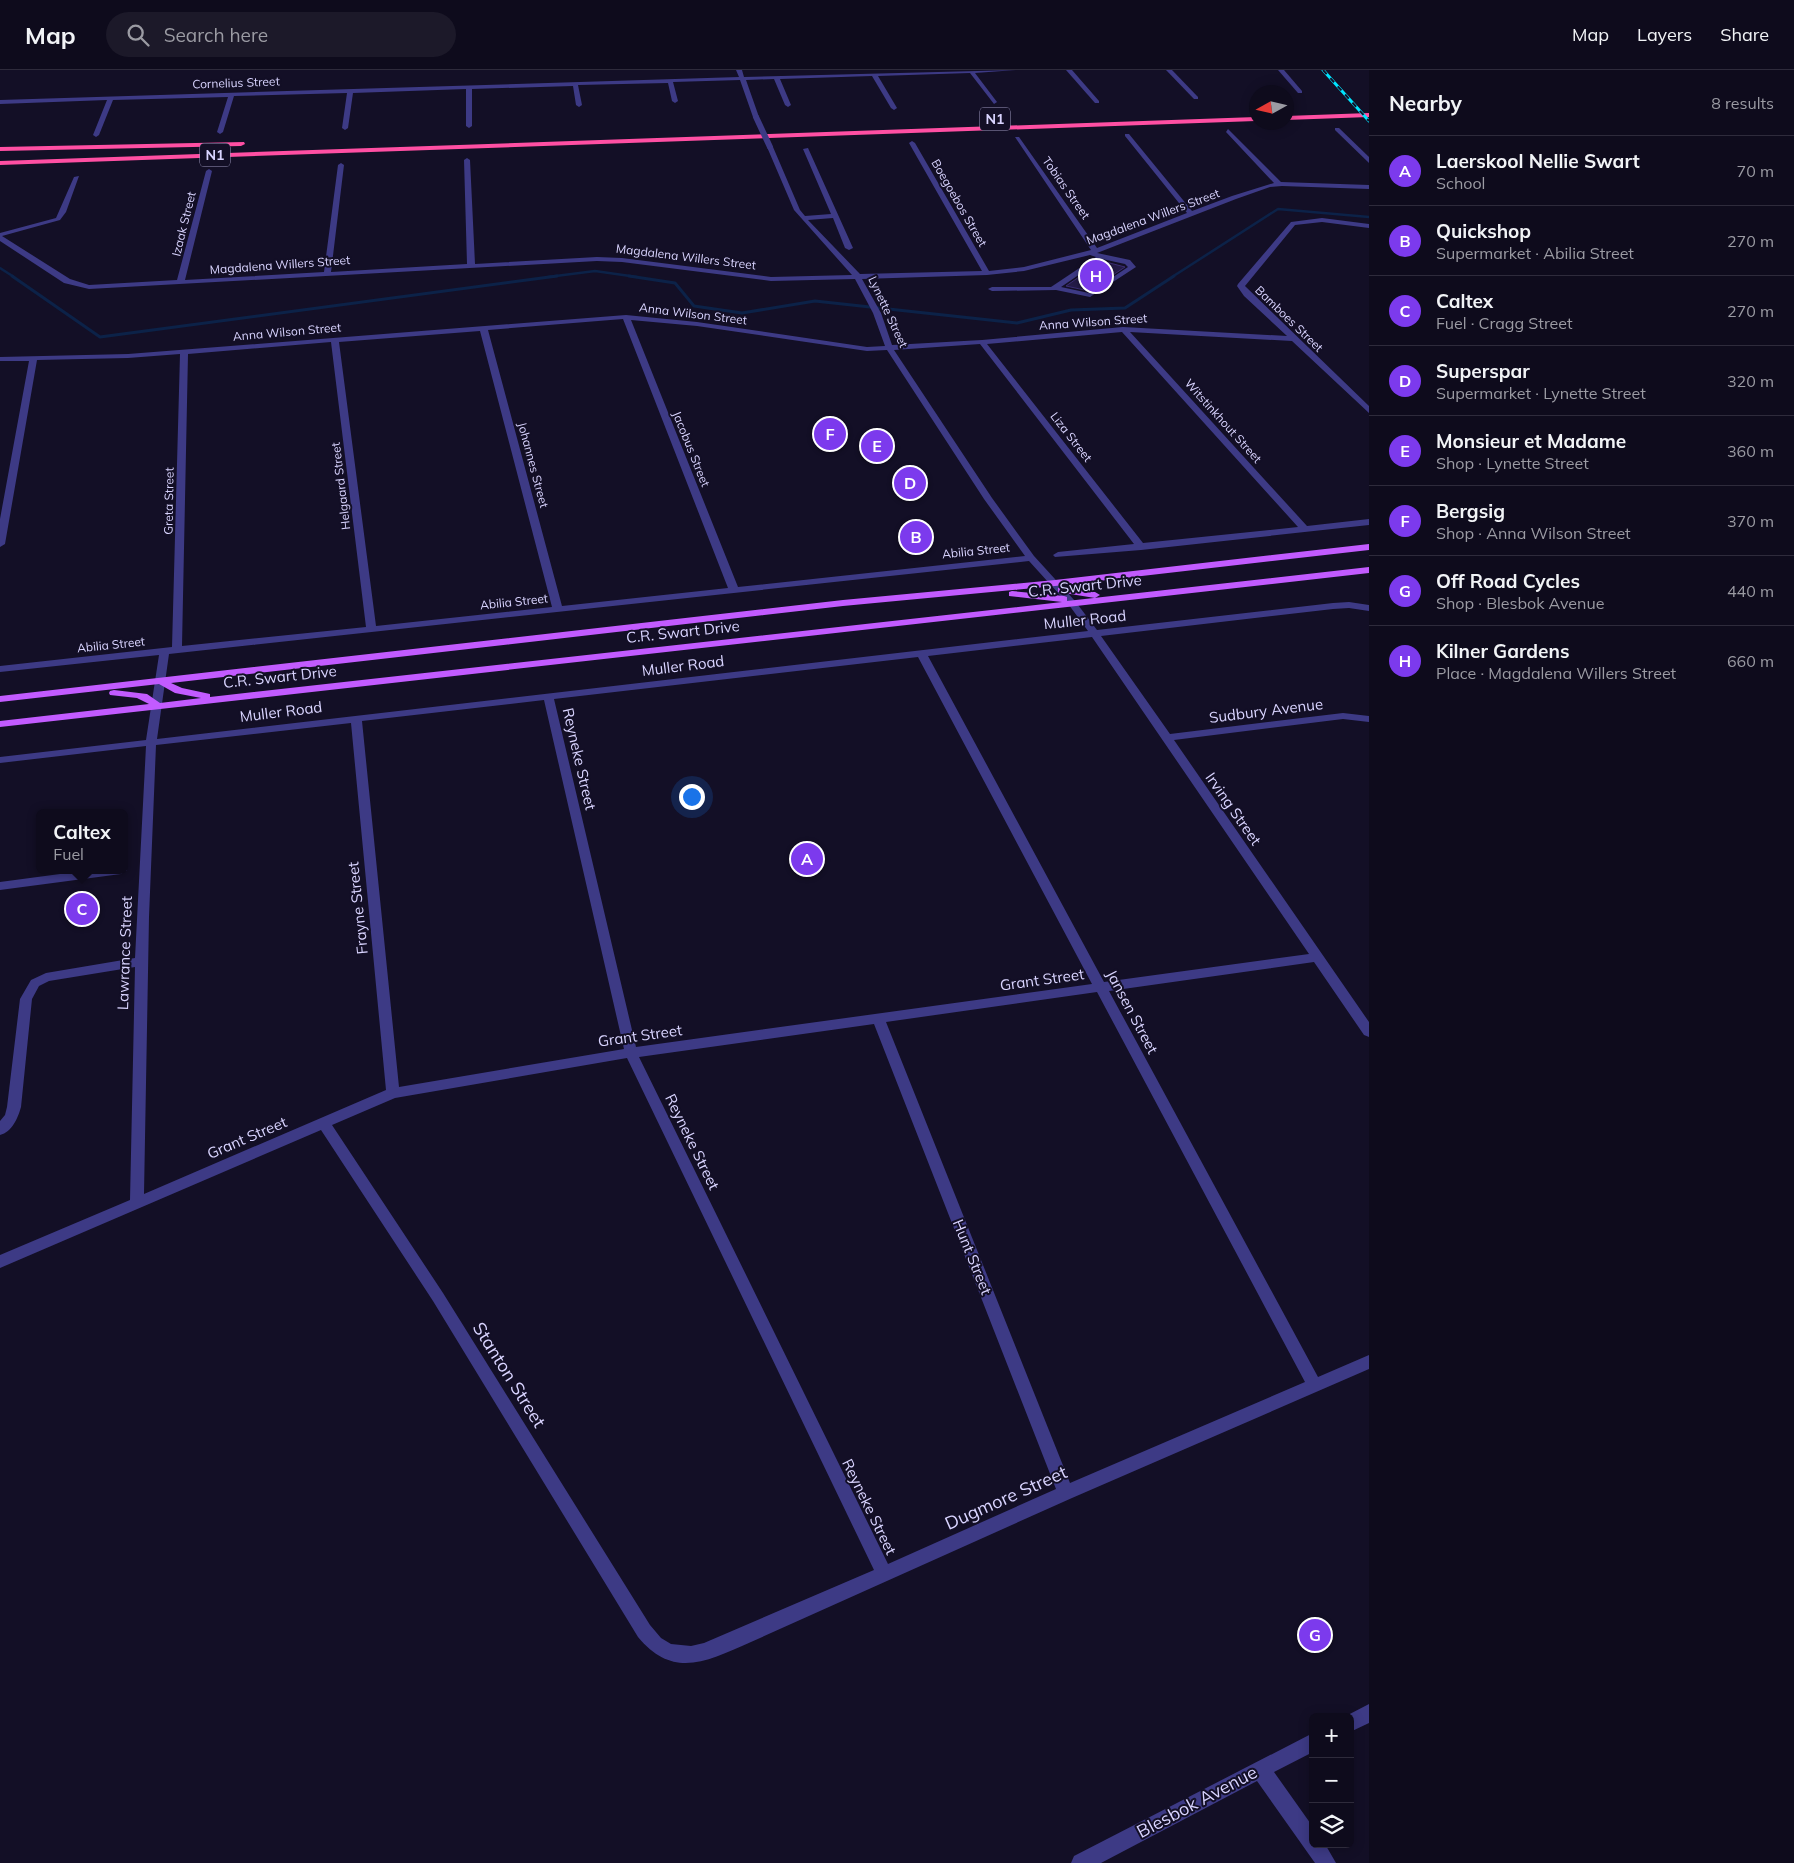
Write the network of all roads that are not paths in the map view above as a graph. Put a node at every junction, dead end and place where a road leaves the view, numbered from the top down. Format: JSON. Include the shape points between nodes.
{"nodes":[{"id":1,"x":738,"y":70,"type":"edge"},
{"id":2,"x":1013,"y":70,"type":"edge"},
{"id":3,"x":1069,"y":70,"type":"edge"},
{"id":4,"x":1170,"y":70,"type":"edge"},
{"id":5,"x":1281,"y":70,"type":"edge"},
{"id":6,"x":971,"y":71,"type":"junction"},
{"id":7,"x":874,"y":74,"type":"junction"},
{"id":8,"x":776,"y":77,"type":"junction"},
{"id":9,"x":741,"y":78,"type":"junction"},
{"id":10,"x":670,"y":81,"type":"junction"},
{"id":11,"x":575,"y":84,"type":"junction"},
{"id":12,"x":469,"y":87,"type":"junction"},
{"id":13,"x":350,"y":91,"type":"junction"},
{"id":14,"x":1300,"y":92,"type":"dead end"},
{"id":15,"x":232,"y":94,"type":"junction"},
{"id":16,"x":111,"y":98,"type":"junction"},
{"id":17,"x":1196,"y":98,"type":"dead end"},
{"id":18,"x":675,"y":101,"type":"dead end"},
{"id":19,"x":0,"y":102,"type":"edge"},
{"id":20,"x":994,"y":102,"type":"dead end"},
{"id":21,"x":1096,"y":102,"type":"dead end"},
{"id":22,"x":578,"y":105,"type":"dead end"},
{"id":23,"x":788,"y":105,"type":"dead end"},
{"id":24,"x":894,"y":108,"type":"dead end"},
{"id":25,"x":1369,"y":115,"type":"edge"},
{"id":26,"x":1294,"y":118,"type":"edge"},
{"id":27,"x":1249,"y":119,"type":"edge"},
{"id":28,"x":469,"y":126,"type":"dead end"},
{"id":29,"x":773,"y":126,"type":"dead end"},
{"id":30,"x":754,"y":127,"type":"dead end"},
{"id":31,"x":345,"y":128,"type":"dead end"},
{"id":32,"x":1337,"y":129,"type":"dead end"},
{"id":33,"x":1228,"y":131,"type":"dead end"},
{"id":34,"x":220,"y":132,"type":"dead end"},
{"id":35,"x":96,"y":135,"type":"dead end"},
{"id":36,"x":1127,"y":135,"type":"dead end"},
{"id":37,"x":1017,"y":138,"type":"dead end"},
{"id":38,"x":912,"y":143,"type":"dead end"},
{"id":39,"x":429,"y":147,"type":"junction"},
{"id":40,"x":0,"y":149,"type":"edge"},
{"id":41,"x":806,"y":149,"type":"dead end"},
{"id":42,"x":0,"y":153,"type":"edge"},
{"id":43,"x":467,"y":160,"type":"dead end"},
{"id":44,"x":1369,"y":161,"type":"edge"},
{"id":45,"x":0,"y":162,"type":"edge"},
{"id":46,"x":341,"y":165,"type":"dead end"},
{"id":47,"x":0,"y":171,"type":"edge"},
{"id":48,"x":209,"y":171,"type":"dead end"},
{"id":49,"x":77,"y":177,"type":"dead end"},
{"id":50,"x":1279,"y":184,"type":"junction"},
{"id":51,"x":1369,"y":187,"type":"edge"},
{"id":52,"x":1192,"y":215,"type":"junction"},
{"id":53,"x":834,"y":216,"type":"junction"},
{"id":54,"x":803,"y":218,"type":"junction"},
{"id":55,"x":1369,"y":226,"type":"edge"},
{"id":56,"x":0,"y":237,"type":"edge"},
{"id":57,"x":849,"y":248,"type":"dead end"},
{"id":58,"x":1093,"y":252,"type":"junction"},
{"id":59,"x":1102,"y":257,"type":"junction"},
{"id":60,"x":471,"y":265,"type":"junction"},
{"id":61,"x":327,"y":274,"type":"junction"},
{"id":62,"x":987,"y":274,"type":"junction"},
{"id":63,"x":858,"y":277,"type":"junction"},
{"id":64,"x":180,"y":283,"type":"junction"},
{"id":65,"x":1056,"y":288,"type":"junction"},
{"id":66,"x":992,"y":290,"type":"dead end"},
{"id":67,"x":626,"y":317,"type":"junction"},
{"id":68,"x":483,"y":327,"type":"junction"},
{"id":69,"x":1123,"y":329,"type":"junction"},
{"id":70,"x":1291,"y":338,"type":"junction"},
{"id":71,"x":335,"y":340,"type":"junction"},
{"id":72,"x":982,"y":342,"type":"junction"},
{"id":73,"x":890,"y":349,"type":"junction"},
{"id":74,"x":184,"y":352,"type":"junction"},
{"id":75,"x":0,"y":360,"type":"edge"},
{"id":76,"x":33,"y":360,"type":"junction"},
{"id":77,"x":1369,"y":411,"type":"edge"},
{"id":78,"x":1369,"y":522,"type":"edge"},
{"id":79,"x":1305,"y":529,"type":"junction"},
{"id":80,"x":0,"y":544,"type":"edge"},
{"id":81,"x":1141,"y":547,"type":"junction"},
{"id":82,"x":1369,"y":547,"type":"edge"},
{"id":83,"x":1058,"y":555,"type":"dead end"},
{"id":84,"x":1031,"y":558,"type":"junction"},
{"id":85,"x":1369,"y":570,"type":"edge"},
{"id":86,"x":1058,"y":587,"type":"junction"},
{"id":87,"x":734,"y":590,"type":"junction"},
{"id":88,"x":983,"y":590,"type":"junction"},
{"id":89,"x":1130,"y":596,"type":"junction"},
{"id":90,"x":1071,"y":601,"type":"junction"},
{"id":91,"x":1369,"y":608,"type":"edge"},
{"id":92,"x":558,"y":610,"type":"junction"},
{"id":93,"x":371,"y":630,"type":"junction"},
{"id":94,"x":1095,"y":634,"type":"junction"},
{"id":95,"x":177,"y":651,"type":"junction"},
{"id":96,"x":164,"y":652,"type":"junction"},
{"id":97,"x":921,"y":653,"type":"junction"},
{"id":98,"x":0,"y":669,"type":"edge"},
{"id":99,"x":161,"y":681,"type":"junction"},
{"id":100,"x":69,"y":692,"type":"junction"},
{"id":101,"x":548,"y":696,"type":"junction"},
{"id":102,"x":225,"y":698,"type":"junction"},
{"id":103,"x":0,"y":699,"type":"edge"},
{"id":104,"x":157,"y":706,"type":"junction"},
{"id":105,"x":356,"y":719,"type":"junction"},
{"id":106,"x":1369,"y":719,"type":"edge"},
{"id":107,"x":0,"y":724,"type":"edge"},
{"id":108,"x":1166,"y":738,"type":"junction"},
{"id":109,"x":151,"y":742,"type":"junction"},
{"id":110,"x":0,"y":760,"type":"edge"},
{"id":111,"x":144,"y":867,"type":"junction"},
{"id":112,"x":128,"y":869,"type":"edge"},
{"id":113,"x":91,"y":874,"type":"edge"},
{"id":114,"x":0,"y":886,"type":"edge"},
{"id":115,"x":1317,"y":957,"type":"junction"},
{"id":116,"x":140,"y":962,"type":"junction"},
{"id":117,"x":1100,"y":988,"type":"junction"},
{"id":118,"x":878,"y":1020,"type":"junction"},
{"id":119,"x":1369,"y":1032,"type":"edge"},
{"id":120,"x":631,"y":1054,"type":"junction"},
{"id":121,"x":394,"y":1094,"type":"junction"},
{"id":122,"x":324,"y":1123,"type":"junction"},
{"id":123,"x":0,"y":1130,"type":"edge"},
{"id":124,"x":137,"y":1202,"type":"junction"},
{"id":125,"x":0,"y":1262,"type":"edge"},
{"id":126,"x":1369,"y":1362,"type":"edge"},
{"id":127,"x":1315,"y":1386,"type":"junction"},
{"id":128,"x":1066,"y":1493,"type":"junction"},
{"id":129,"x":884,"y":1575,"type":"junction"},
{"id":130,"x":658,"y":1648,"type":"joint"},
{"id":131,"x":1369,"y":1713,"type":"edge"},
{"id":132,"x":1354,"y":1721,"type":"edge"},
{"id":133,"x":1309,"y":1744,"type":"edge"},
{"id":134,"x":1260,"y":1769,"type":"junction"},
{"id":135,"x":1309,"y":1838,"type":"edge"},
{"id":136,"x":1316,"y":1848,"type":"edge"},
{"id":137,"x":1081,"y":1863,"type":"edge"},
{"id":138,"x":1326,"y":1863,"type":"edge"}],
"edges":[{"from":1,"to":9,"type":"street","name":"Lynette Street"},
{"from":2,"to":6,"type":"street","name":"Cornelius Street"},
{"from":3,"to":21,"type":"street"},
{"from":4,"to":17,"type":"street"},
{"from":5,"to":14,"type":"street"},
{"from":6,"to":7,"type":"street","name":"Cornelius Street"},
{"from":6,"to":20,"type":"street"},
{"from":7,"to":8,"type":"street","name":"Cornelius Street"},
{"from":7,"to":24,"type":"street"},
{"from":8,"to":9,"type":"street","name":"Cornelius Street"},
{"from":8,"to":23,"type":"street"},
{"from":9,"to":10,"type":"street","name":"Cornelius Street"},
{"from":9,"to":54,"type":"street","name":"Lynette Street","bridge":true,"via":[[793,202]]},
{"from":10,"to":11,"type":"street","name":"Cornelius Street"},
{"from":10,"to":18,"type":"street"},
{"from":11,"to":12,"type":"street","name":"Cornelius Street"},
{"from":11,"to":22,"type":"street"},
{"from":12,"to":13,"type":"street","name":"Cornelius Street"},
{"from":12,"to":28,"type":"street"},
{"from":13,"to":15,"type":"street","name":"Cornelius Street"},
{"from":13,"to":31,"type":"street"},
{"from":15,"to":16,"type":"street","name":"Cornelius Street"},
{"from":15,"to":34,"type":"street"},
{"from":16,"to":19,"type":"street","name":"Cornelius Street"},
{"from":16,"to":35,"type":"street"},
{"from":25,"to":26,"type":"highway"},
{"from":27,"to":39,"type":"highway","number":"N1"},
{"from":29,"to":30,"type":"highway"},
{"from":32,"to":44,"type":"street"},
{"from":33,"to":50,"type":"street"},
{"from":36,"to":52,"type":"street"},
{"from":37,"to":58,"type":"street","name":"Tobias Street"},
{"from":38,"to":62,"type":"street","name":"Boegoebos Street"},
{"from":39,"to":45,"type":"highway","number":"N1"},
{"from":39,"to":47,"type":"highway","via":[[224,161]]},
{"from":40,"to":42,"type":"highway","number":"N1","via":[[251,144]]},
{"from":41,"to":53,"type":"street"},
{"from":43,"to":60,"type":"street"},
{"from":46,"to":61,"type":"street"},
{"from":48,"to":64,"type":"street","name":"Izaak Street"},
{"from":49,"to":56,"type":"street","via":[[58,218]]},
{"from":50,"to":51,"type":"street","name":"Magdalena Willers Street"},
{"from":50,"to":52,"type":"street","name":"Magdalena Willers Street"},
{"from":52,"to":58,"type":"street","name":"Magdalena Willers Street"},
{"from":53,"to":54,"type":"street"},
{"from":53,"to":57,"type":"street"},
{"from":54,"to":63,"type":"street","name":"Lynette Street"},
{"from":55,"to":70,"type":"street","name":"Bamboes Street","via":[[1325,220],[1290,225],[1241,285]]},
{"from":56,"to":64,"type":"street","name":"Magdalena Willers Street","via":[[78,286]]},
{"from":58,"to":59,"type":"street"},
{"from":58,"to":62,"type":"street","name":"Magdalena Willers Street","via":[[1022,270]]},
{"from":59,"to":65,"type":"street"},
{"from":59,"to":65,"type":"street","via":[[1128,262],[1132,267],[1090,295]]},
{"from":60,"to":61,"type":"street","name":"Magdalena Willers Street"},
{"from":60,"to":63,"type":"street","name":"Magdalena Willers Street","via":[[612,259],[764,278]]},
{"from":61,"to":64,"type":"street","name":"Magdalena Willers Street"},
{"from":62,"to":63,"type":"street","name":"Magdalena Willers Street"},
{"from":63,"to":73,"type":"street","name":"Lynette Street"},
{"from":65,"to":66,"type":"street"},
{"from":67,"to":68,"type":"street","name":"Anna Wilson Street"},
{"from":67,"to":73,"type":"street","name":"Anna Wilson Street","via":[[697,324],[846,347]]},
{"from":67,"to":87,"type":"street","name":"Jacobus Street"},
{"from":68,"to":71,"type":"street","name":"Anna Wilson Street"},
{"from":68,"to":92,"type":"street","name":"Johannes Street"},
{"from":69,"to":70,"type":"street","name":"Anna Wilson Street"},
{"from":69,"to":72,"type":"street","name":"Anna Wilson Street"},
{"from":69,"to":79,"type":"street","name":"Witstinkhout Street"},
{"from":70,"to":77,"type":"street","name":"Bamboes Street"},
{"from":71,"to":74,"type":"street","name":"Anna Wilson Street"},
{"from":71,"to":93,"type":"street","name":"Helgaard Street"},
{"from":72,"to":73,"type":"street","name":"Anna Wilson Street"},
{"from":72,"to":81,"type":"street","name":"Liza Street"},
{"from":73,"to":84,"type":"street","name":"Lynette Street","via":[[988,499]]},
{"from":74,"to":76,"type":"street","name":"Anna Wilson Street"},
{"from":74,"to":95,"type":"street","name":"Greta Street"},
{"from":75,"to":76,"type":"street","name":"Anna Wilson Street"},
{"from":76,"to":80,"type":"street"},
{"from":78,"to":79,"type":"street"},
{"from":79,"to":81,"type":"street"},
{"from":81,"to":83,"type":"street"},
{"from":82,"to":86,"type":"main road","name":"C.R. Swart Drive"},
{"from":84,"to":86,"type":"street","name":"Lynette Street"},
{"from":84,"to":87,"type":"street","name":"Abilia Street"},
{"from":85,"to":89,"type":"main road","name":"C.R. Swart Drive"},
{"from":86,"to":88,"type":"main road","name":"C.R. Swart Drive"},
{"from":86,"to":89,"type":"main road","via":[[1099,596]]},
{"from":86,"to":90,"type":"street","name":"Lynette Street"},
{"from":87,"to":92,"type":"street","name":"Abilia Street"},
{"from":88,"to":90,"type":"main road"},
{"from":88,"to":99,"type":"main road","name":"C.R. Swart Drive"},
{"from":89,"to":90,"type":"main road","name":"C.R. Swart Drive"},
{"from":90,"to":94,"type":"street","name":"Irving Street"},
{"from":90,"to":102,"type":"main road","name":"C.R. Swart Drive"},
{"from":91,"to":94,"type":"street","name":"Muller Road","via":[[1333,606]]},
{"from":92,"to":93,"type":"street","name":"Abilia Street"},
{"from":93,"to":95,"type":"street","name":"Abilia Street"},
{"from":94,"to":97,"type":"street","name":"Muller Road"},
{"from":94,"to":108,"type":"street","name":"Irving Street"},
{"from":95,"to":96,"type":"street","name":"Abilia Street"},
{"from":96,"to":98,"type":"street","name":"Abilia Street"},
{"from":96,"to":99,"type":"street"},
{"from":97,"to":101,"type":"street","name":"Muller Road"},
{"from":97,"to":117,"type":"street","name":"Jansen Street"},
{"from":99,"to":100,"type":"main road","name":"C.R. Swart Drive"},
{"from":99,"to":102,"type":"main road","via":[[179,691]]},
{"from":99,"to":104,"type":"street","name":"Lawrance Street"},
{"from":100,"to":103,"type":"main road","name":"C.R. Swart Drive"},
{"from":100,"to":104,"type":"main road","via":[[141,694]]},
{"from":101,"to":105,"type":"street","name":"Muller Road"},
{"from":101,"to":120,"type":"street","name":"Reyneke Street"},
{"from":102,"to":104,"type":"main road","name":"C.R. Swart Drive"},
{"from":104,"to":107,"type":"main road","name":"C.R. Swart Drive"},
{"from":104,"to":109,"type":"street","name":"Lawrance Street"},
{"from":105,"to":109,"type":"street","name":"Muller Road"},
{"from":105,"to":121,"type":"street","name":"Frayne Street"},
{"from":106,"to":108,"type":"street","name":"Sudbury Avenue","via":[[1343,716]]},
{"from":108,"to":115,"type":"street","name":"Irving Street"},
{"from":109,"to":110,"type":"street","name":"Muller Road"},
{"from":109,"to":111,"type":"street","name":"Lawrance Street"},
{"from":111,"to":112,"type":"street"},
{"from":111,"to":116,"type":"street","name":"Lawrance Street"},
{"from":113,"to":114,"type":"street"},
{"from":115,"to":117,"type":"street","name":"Grant Street"},
{"from":115,"to":119,"type":"street","name":"Irving Street"},
{"from":116,"to":123,"type":"street","via":[[46,977],[32,987],[26,999],[14,1107]]},
{"from":116,"to":124,"type":"street","name":"Lawrance Street"},
{"from":117,"to":118,"type":"street","name":"Grant Street"},
{"from":117,"to":127,"type":"street","name":"Jansen Street"},
{"from":118,"to":120,"type":"street","name":"Grant Street"},
{"from":118,"to":128,"type":"street","name":"Hunt Street"},
{"from":120,"to":121,"type":"street","name":"Grant Street"},
{"from":120,"to":129,"type":"street","name":"Reyneke Street"},
{"from":121,"to":122,"type":"street","name":"Grant Street"},
{"from":122,"to":124,"type":"street","name":"Grant Street"},
{"from":122,"to":130,"type":"street","name":"Stanton Street","via":[[443,1306],[644,1631]]},
{"from":124,"to":125,"type":"street","name":"Grant Street"},
{"from":126,"to":127,"type":"street","name":"Dugmore Street"},
{"from":127,"to":128,"type":"street","name":"Dugmore Street"},
{"from":128,"to":129,"type":"street","name":"Dugmore Street"},
{"from":129,"to":130,"type":"street","name":"Dugmore Street","via":[[703,1654],[681,1656]]},
{"from":131,"to":132,"type":"street"},
{"from":133,"to":134,"type":"street","name":"Blesbok Avenue"},
{"from":134,"to":135,"type":"street"},
{"from":134,"to":137,"type":"street","name":"Blesbok Avenue"},
{"from":136,"to":138,"type":"street"}]}
